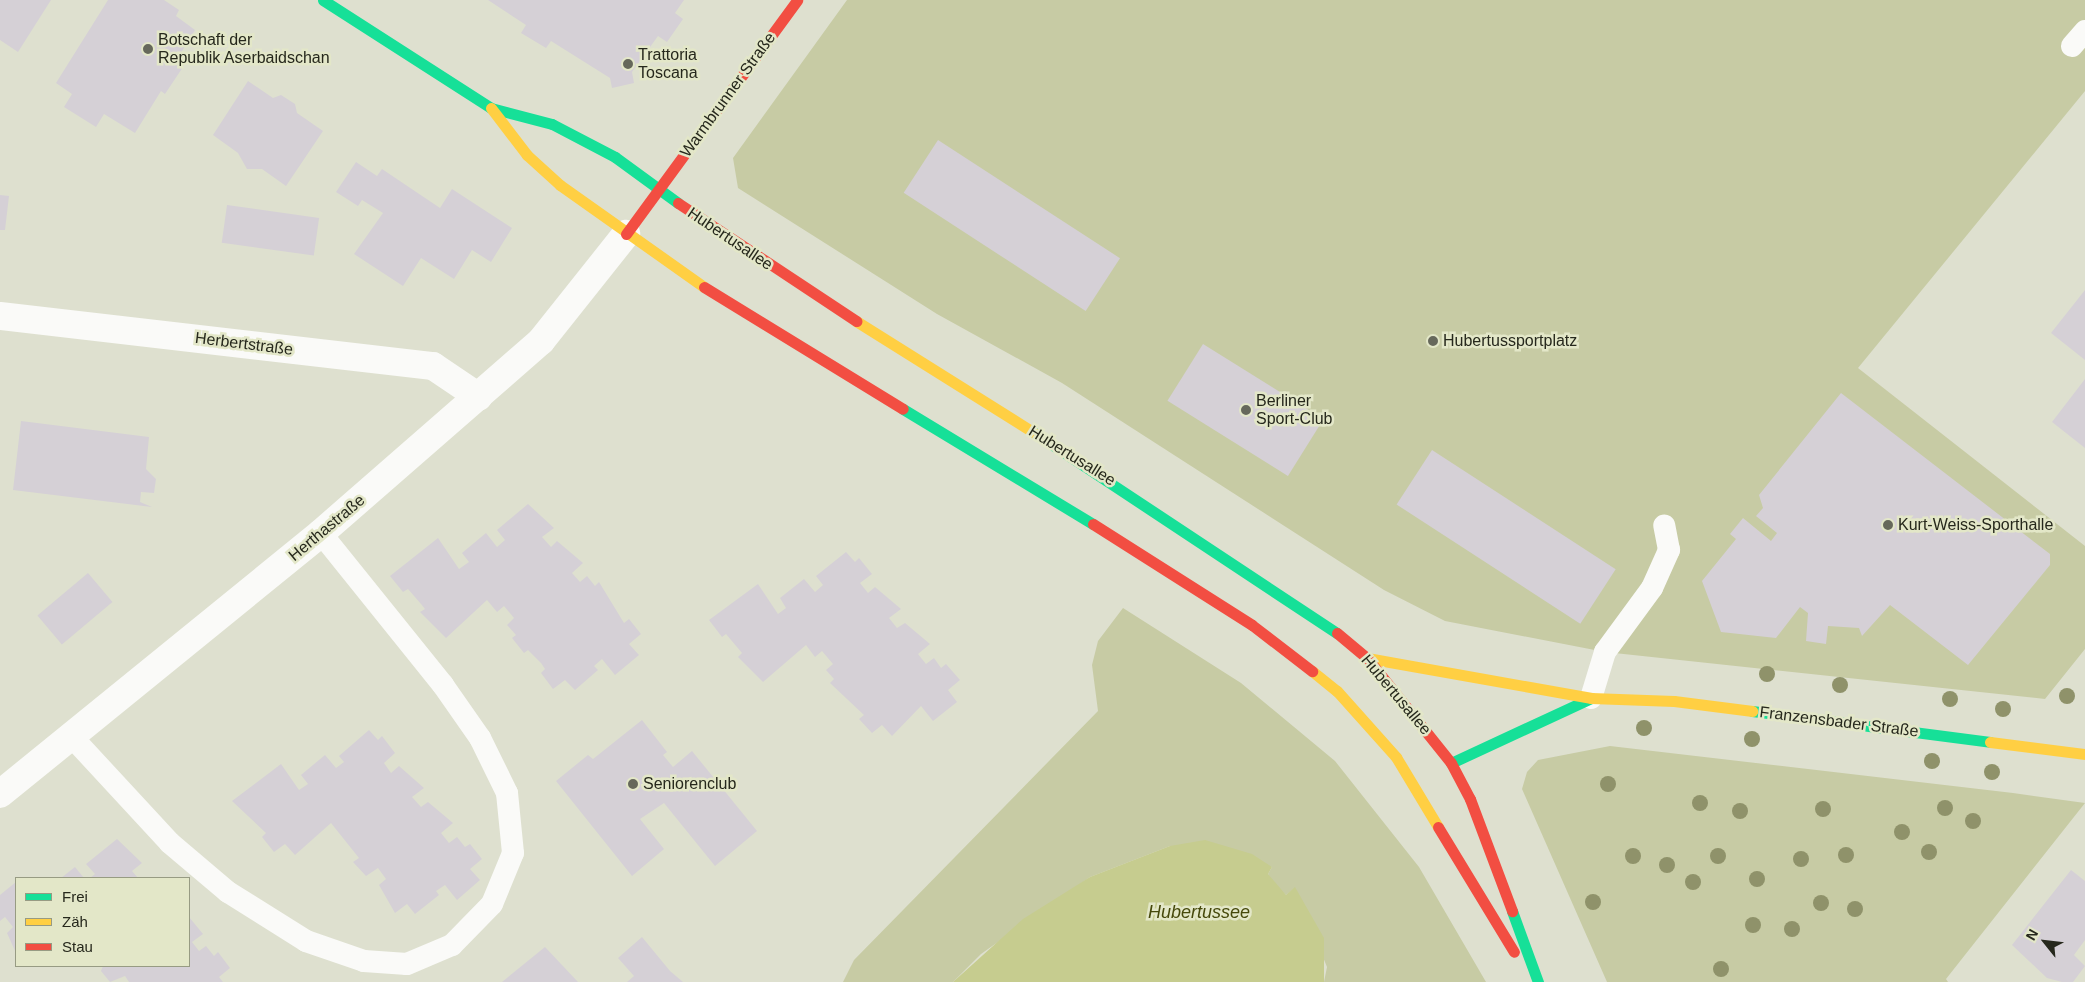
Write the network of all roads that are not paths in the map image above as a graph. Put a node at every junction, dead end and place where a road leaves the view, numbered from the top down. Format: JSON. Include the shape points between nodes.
{"nodes":[{"id":1,"x":323,"y":0,"type":"edge"},
{"id":2,"x":797,"y":0,"type":"edge"},
{"id":3,"x":491,"y":108,"type":"junction"},
{"id":4,"x":659,"y":190,"type":"junction"},
{"id":5,"x":626,"y":234,"type":"junction"},
{"id":6,"x":0,"y":316,"type":"edge"},
{"id":7,"x":479,"y":397,"type":"junction"},
{"id":8,"x":1664,"y":525,"type":"dead end"},
{"id":9,"x":321,"y":533,"type":"junction"},
{"id":10,"x":1368,"y":658,"type":"junction"},
{"id":11,"x":1591,"y":698,"type":"junction"},
{"id":12,"x":72,"y":737,"type":"junction"},
{"id":13,"x":2085,"y":754,"type":"edge"},
{"id":14,"x":1396,"y":757,"type":"junction"},
{"id":15,"x":1414,"y":759,"type":"dead end"},
{"id":16,"x":1432,"y":761,"type":"dead end"},
{"id":17,"x":1451,"y":762,"type":"junction"},
{"id":18,"x":0,"y":794,"type":"edge"},
{"id":19,"x":1532,"y":982,"type":"edge"},
{"id":20,"x":1538,"y":982,"type":"edge"}],
"edges":[{"from":1,"to":3,"type":"main road","name":"Hubertusallee"},
{"from":2,"to":4,"type":"main road","name":"Warmbrunner Straße"},
{"from":3,"to":4,"type":"main road","name":"Hubertusallee","via":[[552,124],[615,157]]},
{"from":3,"to":5,"type":"main road","name":"Hubertusallee","via":[[527,155]]},
{"from":4,"to":5,"type":"main road"},
{"from":4,"to":10,"type":"main road","name":"Hubertusallee","via":[[735,244],[1250,572]]},
{"from":5,"to":7,"type":"street","name":"Herthastraße","via":[[542,342]]},
{"from":5,"to":14,"type":"main road","name":"Hubertusallee","via":[[680,272],[872,392],[956,438],[1252,625],[1337,691]]},
{"from":6,"to":7,"type":"street","name":"Herbertstraße","via":[[433,366]]},
{"from":7,"to":9,"type":"street","name":"Herthastraße"},
{"from":8,"to":11,"type":"lane","via":[[1670,550],[1652,588],[1605,652]]},
{"from":9,"to":12,"type":"street","name":"Herthastraße"},
{"from":9,"to":12,"type":"lane","via":[[443,685],[480,738],[507,793],[513,853],[492,904],[466,934],[452,945],[407,964],[364,961],[306,941],[228,892],[178,849]]},
{"from":10,"to":11,"type":"main road","name":"Franzensbader Straße"},
{"from":10,"to":17,"type":"main road","name":"Hubertusallee"},
{"from":11,"to":13,"type":"main road","name":"Franzensbader Straße","via":[[1674,701]]},
{"from":11,"to":17,"type":"main road","name":"Franzensbader Straße"},
{"from":12,"to":18,"type":"street","name":"Herthastraße"},
{"from":14,"to":15,"type":"main road","name":"Hubertusallee"},
{"from":14,"to":19,"type":"main road","name":"Hubertusallee"},
{"from":16,"to":17,"type":"main road"},
{"from":17,"to":20,"type":"main road","name":"Hubertusallee","via":[[1470,799]]}]}
